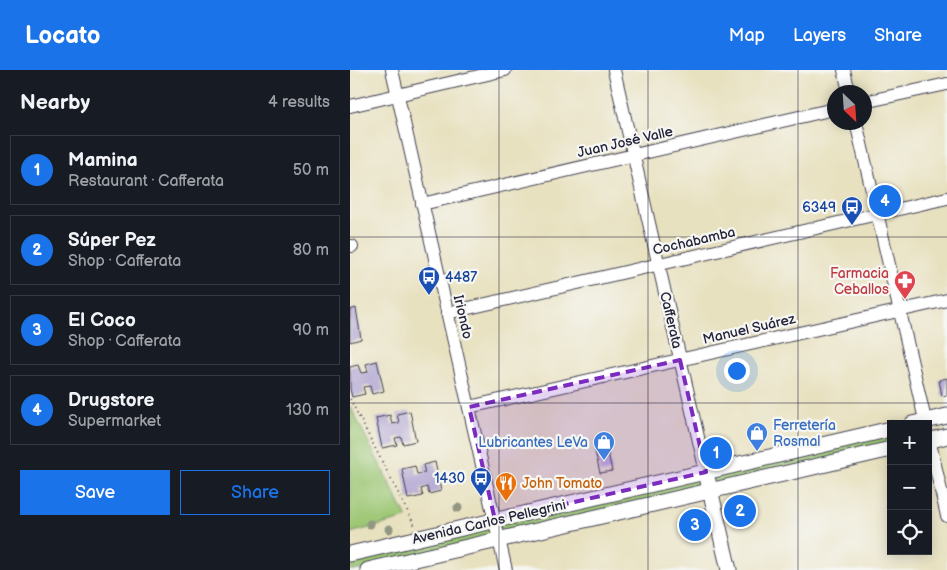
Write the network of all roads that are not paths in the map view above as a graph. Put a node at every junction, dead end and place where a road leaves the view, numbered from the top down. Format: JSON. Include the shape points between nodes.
{"nodes":[{"id":1,"x":392,"y":70,"type":"edge"},
{"id":2,"x":501,"y":70,"type":"edge"},
{"id":3,"x":614,"y":70,"type":"edge"},
{"id":4,"x":844,"y":70,"type":"edge"},
{"id":5,"x":947,"y":84,"type":"edge"},
{"id":6,"x":847,"y":85,"type":"edge"},
{"id":7,"x":397,"y":95,"type":"junction"},
{"id":8,"x":872,"y":100,"type":"edge"},
{"id":9,"x":350,"y":106,"type":"edge"},
{"id":10,"x":827,"y":111,"type":"edge"},
{"id":11,"x":858,"y":130,"type":"edge"},
{"id":12,"x":634,"y":155,"type":"junction"},
{"id":13,"x":947,"y":198,"type":"edge"},
{"id":14,"x":422,"y":204,"type":"junction"},
{"id":15,"x":877,"y":214,"type":"junction"},
{"id":16,"x":659,"y":264,"type":"junction"},
{"id":17,"x":947,"y":300,"type":"edge"},
{"id":18,"x":900,"y":311,"type":"junction"},
{"id":19,"x":447,"y":313,"type":"junction"},
{"id":20,"x":680,"y":360,"type":"junction"},
{"id":21,"x":469,"y":408,"type":"junction"},
{"id":22,"x":947,"y":416,"type":"edge"},
{"id":23,"x":923,"y":420,"type":"edge"},
{"id":24,"x":932,"y":426,"type":"edge"},
{"id":25,"x":887,"y":430,"type":"edge"},
{"id":26,"x":932,"y":433,"type":"edge"},
{"id":27,"x":947,"y":436,"type":"edge"},
{"id":28,"x":887,"y":450,"type":"edge"},
{"id":29,"x":932,"y":458,"type":"edge"},
{"id":30,"x":706,"y":472,"type":"junction"},
{"id":31,"x":710,"y":491,"type":"junction"},
{"id":32,"x":947,"y":516,"type":"edge"},
{"id":33,"x":495,"y":520,"type":"junction"},
{"id":34,"x":500,"y":540,"type":"junction"},
{"id":35,"x":350,"y":554,"type":"edge"},
{"id":36,"x":368,"y":570,"type":"edge"},
{"id":37,"x":506,"y":570,"type":"edge"},
{"id":38,"x":729,"y":570,"type":"edge"}],
"edges":[{"from":1,"to":7,"type":"street","name":"Iriondo"},
{"from":2,"to":7,"type":"street"},
{"from":3,"to":12,"type":"street","name":"Cafferata"},
{"from":4,"to":6,"type":"street"},
{"from":5,"to":8,"type":"street"},
{"from":7,"to":9,"type":"street"},
{"from":7,"to":14,"type":"street","name":"Iriondo"},
{"from":10,"to":12,"type":"street","name":"Juan José Valle"},
{"from":11,"to":15,"type":"street"},
{"from":12,"to":14,"type":"street","name":"Juan José Valle"},
{"from":12,"to":16,"type":"street","name":"Cafferata"},
{"from":13,"to":15,"type":"street","name":"Cochabamba"},
{"from":14,"to":19,"type":"street","name":"Iriondo"},
{"from":15,"to":16,"type":"street","name":"Cochabamba"},
{"from":15,"to":18,"type":"street"},
{"from":16,"to":19,"type":"street","name":"Cochabamba"},
{"from":16,"to":20,"type":"street","name":"Cafferata"},
{"from":17,"to":18,"type":"street","name":"Manuel Suárez"},
{"from":18,"to":20,"type":"street","name":"Manuel Suárez"},
{"from":18,"to":23,"type":"street"},
{"from":19,"to":21,"type":"street","name":"Iriondo"},
{"from":20,"to":21,"type":"street","name":"Manuel Suárez"},
{"from":20,"to":30,"type":"street","name":"Cafferata"},
{"from":21,"to":33,"type":"street","name":"Iriondo"},
{"from":22,"to":24,"type":"main road"},
{"from":25,"to":30,"type":"main road","name":"Avenida Carlos Pellegrini"},
{"from":26,"to":27,"type":"main road"},
{"from":28,"to":31,"type":"main road","name":"Avenida Carlos Pellegrini"},
{"from":29,"to":32,"type":"street"},
{"from":30,"to":31,"type":"main road","name":"Cafferata"},
{"from":30,"to":33,"type":"main road","name":"Avenida Carlos Pellegrini"},
{"from":31,"to":34,"type":"main road","name":"Avenida Carlos Pellegrini"},
{"from":31,"to":38,"type":"main road","name":"Cafferata"},
{"from":33,"to":34,"type":"street","name":"Iriondo"},
{"from":33,"to":35,"type":"main road","name":"Avenida Carlos Pellegrini"},
{"from":34,"to":36,"type":"main road","name":"Avenida Carlos Pellegrini"},
{"from":34,"to":37,"type":"street","name":"Iriondo"}]}
